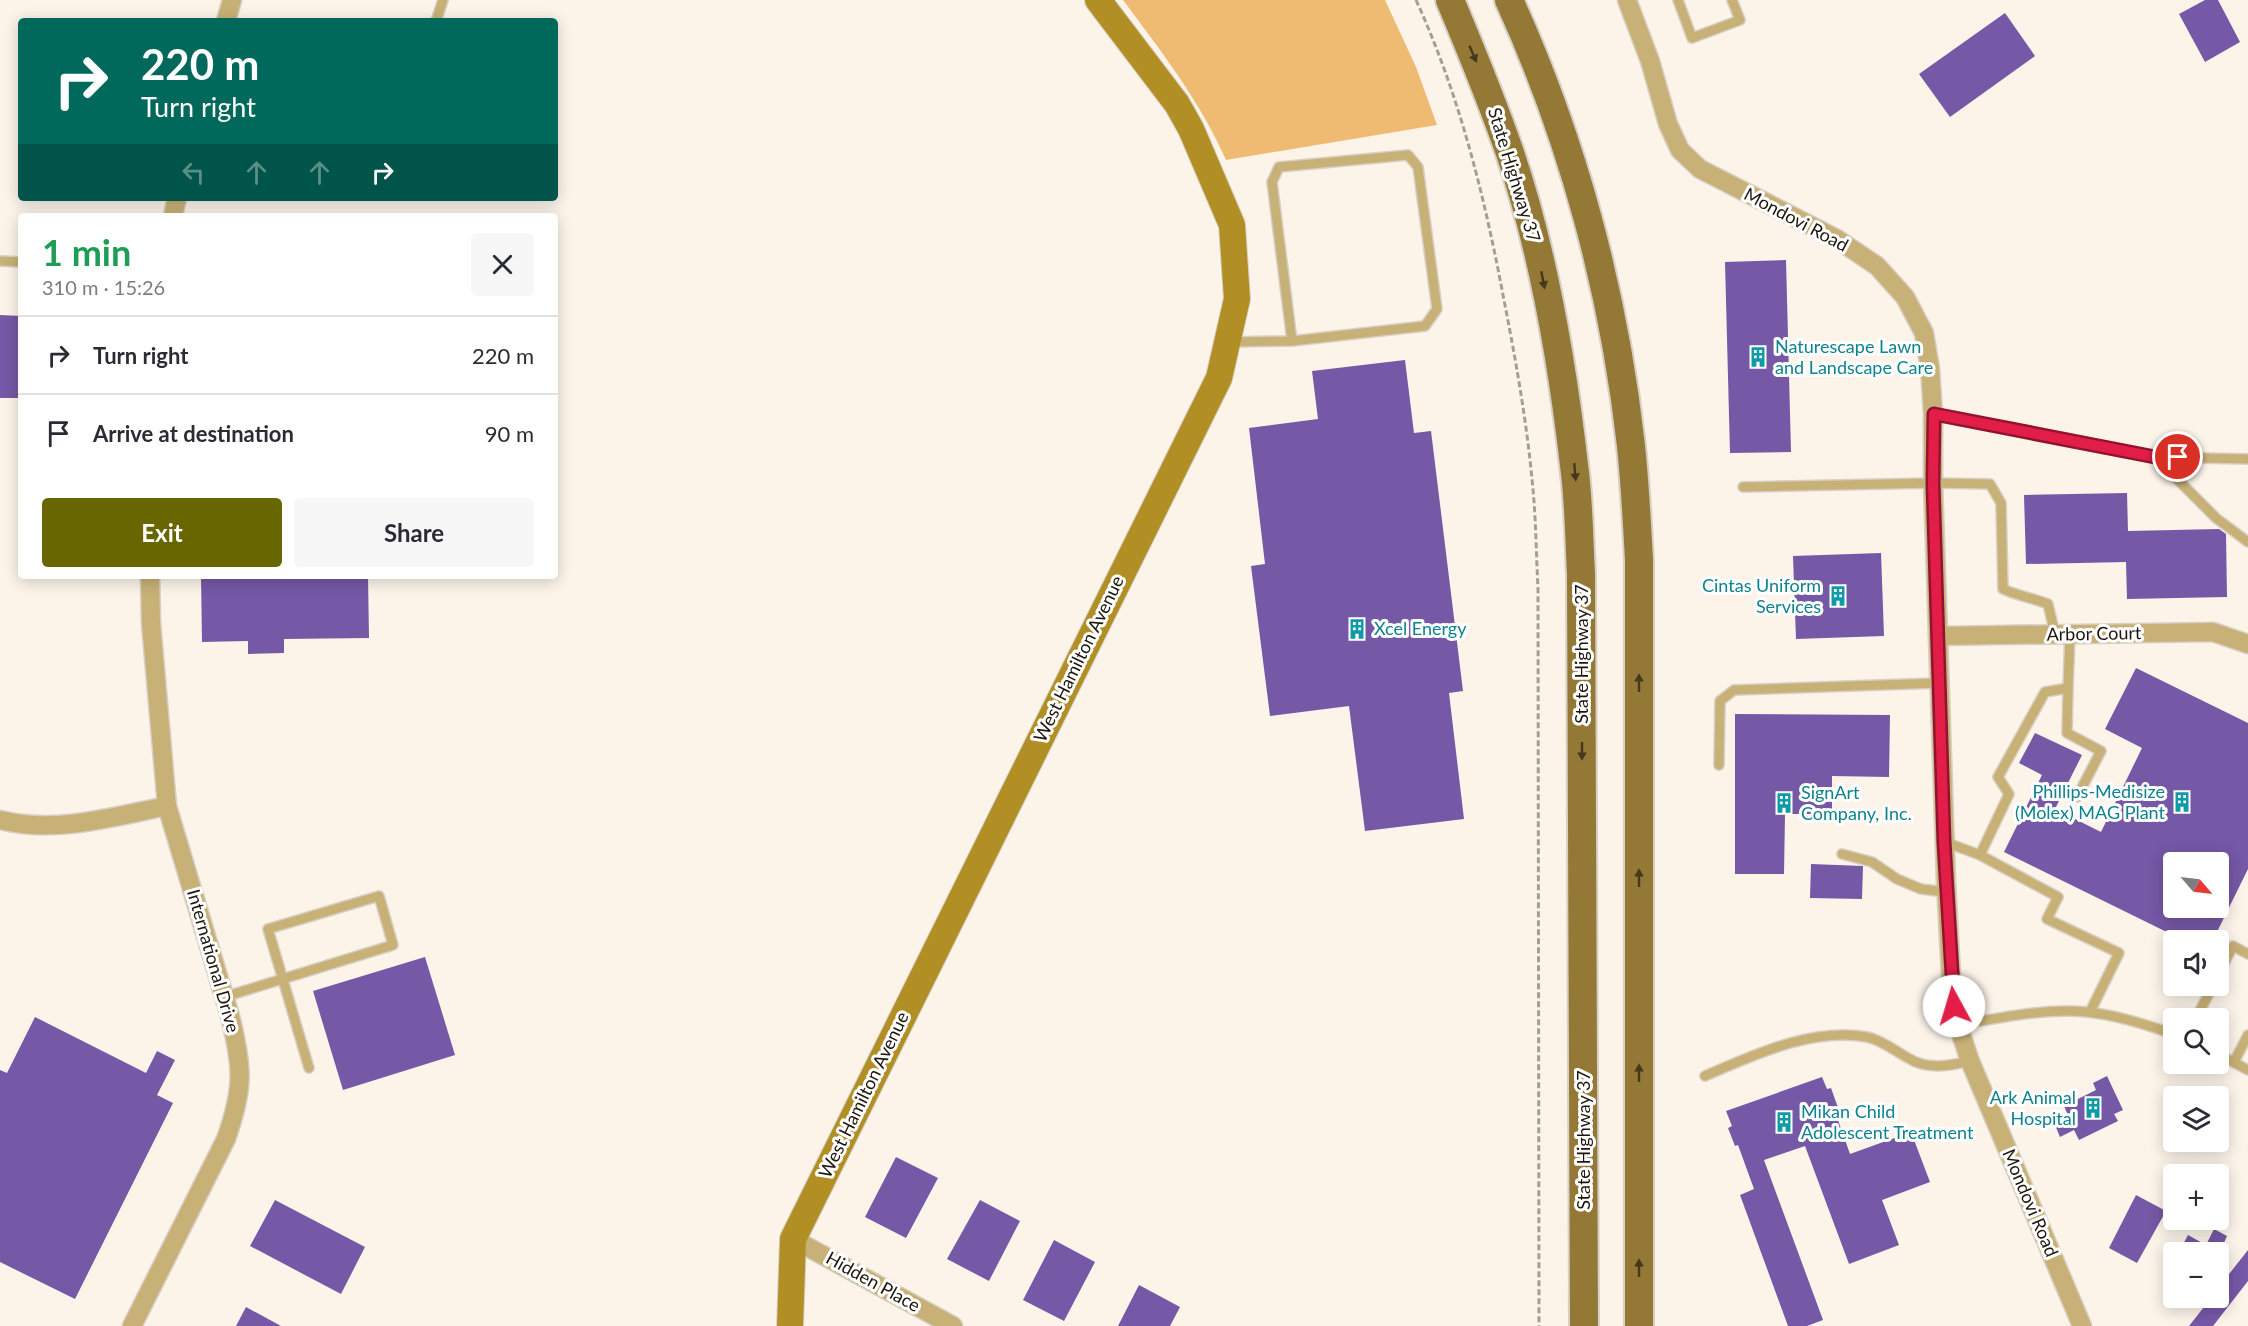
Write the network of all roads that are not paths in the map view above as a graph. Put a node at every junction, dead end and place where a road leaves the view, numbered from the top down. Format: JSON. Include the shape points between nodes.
{"nodes":[{"id":1,"x":232,"y":0,"type":"edge"},
{"id":2,"x":443,"y":0,"type":"edge"},
{"id":3,"x":1098,"y":0,"type":"edge"},
{"id":4,"x":1450,"y":0,"type":"edge"},
{"id":5,"x":1509,"y":0,"type":"edge"},
{"id":6,"x":1627,"y":0,"type":"edge"},
{"id":7,"x":1678,"y":0,"type":"edge"},
{"id":8,"x":1732,"y":0,"type":"edge"},
{"id":9,"x":229,"y":18,"type":"edge"},
{"id":10,"x":437,"y":18,"type":"edge"},
{"id":11,"x":0,"y":261,"type":"edge"},
{"id":12,"x":18,"y":262,"type":"edge"},
{"id":13,"x":1292,"y":341,"type":"junction"},
{"id":14,"x":1227,"y":342,"type":"junction"},
{"id":15,"x":1934,"y":414,"type":"junction"},
{"id":16,"x":2155,"y":457,"type":"junction"},
{"id":17,"x":2248,"y":459,"type":"edge"},
{"id":18,"x":1933,"y":483,"type":"junction"},
{"id":19,"x":1743,"y":487,"type":"dead end"},
{"id":20,"x":2248,"y":542,"type":"edge"},
{"id":21,"x":150,"y":579,"type":"edge"},
{"id":22,"x":2063,"y":634,"type":"junction"},
{"id":23,"x":1938,"y":636,"type":"junction"},
{"id":24,"x":2248,"y":644,"type":"edge"},
{"id":25,"x":1939,"y":683,"type":"junction"},
{"id":26,"x":2068,"y":688,"type":"junction"},
{"id":27,"x":1719,"y":765,"type":"dead end"},
{"id":28,"x":2077,"y":797,"type":"dead end"},
{"id":29,"x":167,"y":806,"type":"junction"},
{"id":30,"x":0,"y":820,"type":"edge"},
{"id":31,"x":1944,"y":842,"type":"junction"},
{"id":32,"x":1842,"y":854,"type":"dead end"},
{"id":33,"x":1980,"y":855,"type":"junction"},
{"id":34,"x":1946,"y":892,"type":"junction"},
{"id":35,"x":2248,"y":954,"type":"edge"},
{"id":36,"x":2229,"y":955,"type":"edge"},
{"id":37,"x":283,"y":980,"type":"junction"},
{"id":38,"x":224,"y":997,"type":"junction"},
{"id":39,"x":2090,"y":1012,"type":"junction"},
{"id":40,"x":1958,"y":1025,"type":"junction"},
{"id":41,"x":2163,"y":1031,"type":"edge"},
{"id":42,"x":2248,"y":1035,"type":"edge"},
{"id":43,"x":2229,"y":1060,"type":"edge"},
{"id":44,"x":1970,"y":1061,"type":"junction"},
{"id":45,"x":2234,"y":1062,"type":"junction"},
{"id":46,"x":309,"y":1068,"type":"dead end"},
{"id":47,"x":2248,"y":1070,"type":"edge"},
{"id":48,"x":1705,"y":1076,"type":"dead end"},
{"id":49,"x":794,"y":1239,"type":"junction"},
{"id":50,"x":132,"y":1326,"type":"edge"},
{"id":51,"x":790,"y":1326,"type":"edge"},
{"id":52,"x":954,"y":1326,"type":"edge"},
{"id":53,"x":1584,"y":1326,"type":"edge"},
{"id":54,"x":1639,"y":1326,"type":"edge"},
{"id":55,"x":2082,"y":1326,"type":"edge"}],
"edges":[{"from":1,"to":9,"type":"street"},
{"from":2,"to":10,"type":"lane"},
{"from":3,"to":14,"type":"street","name":"West Hamilton Avenue","via":[[1182,112],[1233,225],[1237,299]]},
{"from":4,"to":53,"type":"main road","name":"State Highway 37","one_way":true,"via":[[1510,154],[1538,254],[1575,467],[1581,574]]},
{"from":54,"to":5,"type":"main road","one_way":true,"via":[[1639,571],[1631,445],[1608,309],[1571,161],[1545,85]]},
{"from":6,"to":15,"type":"street","name":"Mondovi Road","via":[[1680,150],[1700,169],[1837,239],[1876,266],[1905,297],[1924,333]]},
{"from":7,"to":8,"type":"lane","via":[[1692,38],[1740,20]]},
{"from":11,"to":12,"type":"lane"},
{"from":13,"to":13,"type":"lane","via":[[1425,326],[1437,309],[1418,167],[1408,154],[1280,166],[1272,182]]},
{"from":13,"to":14,"type":"lane"},
{"from":14,"to":49,"type":"street","name":"West Hamilton Avenue","via":[[1219,378]]},
{"from":15,"to":16,"type":"lane"},
{"from":15,"to":18,"type":"street","name":"Mondovi Road"},
{"from":16,"to":17,"type":"lane"},
{"from":16,"to":20,"type":"lane","via":[[2216,518]]},
{"from":18,"to":19,"type":"lane"},
{"from":18,"to":22,"type":"lane","via":[[1990,484],[2001,503],[2003,589],[2048,604]]},
{"from":18,"to":23,"type":"street","name":"Mondovi Road"},
{"from":21,"to":29,"type":"street","name":"International Drive"},
{"from":22,"to":23,"type":"street","name":"Arbor Court"},
{"from":22,"to":24,"type":"street","name":"Arbor Court","via":[[2213,632]]},
{"from":22,"to":26,"type":"lane"},
{"from":23,"to":25,"type":"street","name":"Mondovi Road"},
{"from":25,"to":27,"type":"lane","via":[[1734,690],[1720,701]]},
{"from":25,"to":31,"type":"street","name":"Mondovi Road"},
{"from":26,"to":28,"type":"lane","via":[[2067,733],[2101,752]]},
{"from":26,"to":33,"type":"lane","via":[[2045,692],[1998,777],[2009,794]]},
{"from":29,"to":30,"type":"street","via":[[60,825]]},
{"from":29,"to":38,"type":"street","name":"International Drive"},
{"from":31,"to":33,"type":"lane"},
{"from":31,"to":34,"type":"street","name":"Mondovi Road"},
{"from":32,"to":34,"type":"lane","via":[[1872,862],[1921,889]]},
{"from":33,"to":39,"type":"lane","via":[[2058,897],[2047,919],[2119,953]]},
{"from":34,"to":40,"type":"street","name":"Mondovi Road","via":[[1952,994]]},
{"from":35,"to":36,"type":"lane","via":[[2234,946]]},
{"from":37,"to":37,"type":"lane","via":[[393,945],[379,897],[268,929]]},
{"from":37,"to":38,"type":"lane"},
{"from":37,"to":46,"type":"lane"},
{"from":38,"to":50,"type":"street","name":"International Drive","via":[[240,1064],[235,1114]]},
{"from":39,"to":40,"type":"lane","via":[[2039,1012]]},
{"from":39,"to":41,"type":"lane"},
{"from":40,"to":44,"type":"street","name":"Mondovi Road"},
{"from":42,"to":45,"type":"lane"},
{"from":43,"to":45,"type":"lane"},
{"from":44,"to":48,"type":"lane","via":[[1927,1065],[1869,1037],[1841,1035],[1768,1050]]},
{"from":44,"to":55,"type":"street","name":"Mondovi Road"},
{"from":45,"to":47,"type":"lane"},
{"from":49,"to":51,"type":"street","name":"West Hamilton Avenue"},
{"from":49,"to":52,"type":"street","name":"Hidden Place"}]}
